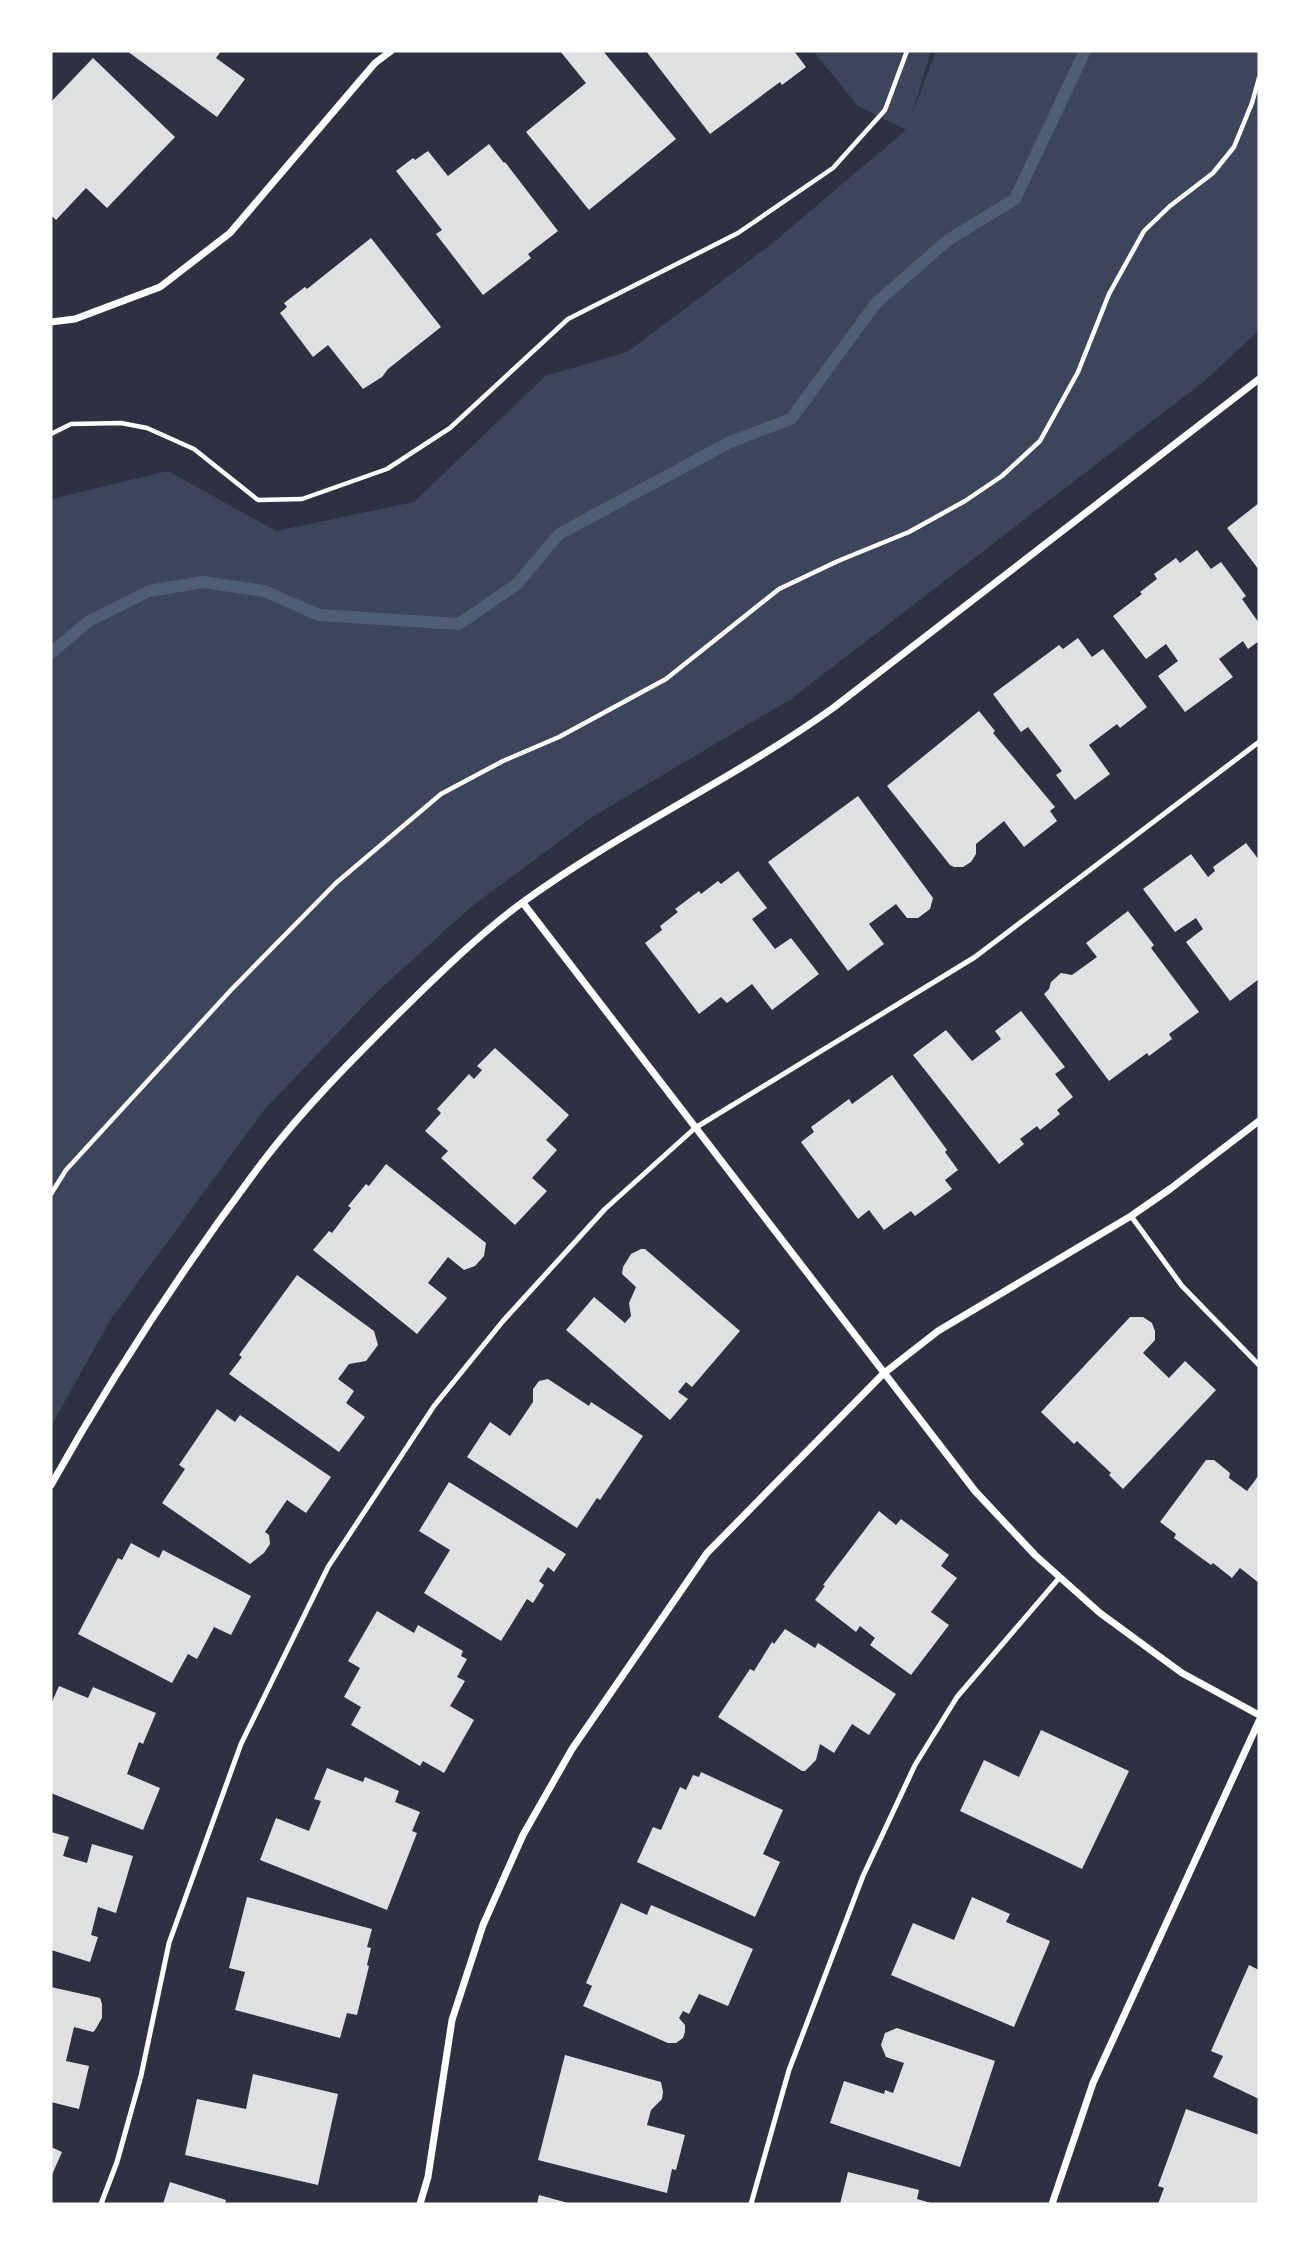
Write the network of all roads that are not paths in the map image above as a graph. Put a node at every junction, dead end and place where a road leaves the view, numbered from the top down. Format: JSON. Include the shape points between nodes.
{"nodes":[{"id":1,"x":391,"y":51,"type":"edge"},
{"id":2,"x":51,"y":322,"type":"edge"},
{"id":3,"x":1259,"y":379,"type":"edge"},
{"id":4,"x":1259,"y":742,"type":"edge"},
{"id":5,"x":523,"y":903,"type":"junction"},
{"id":6,"x":1259,"y":1121,"type":"edge"},
{"id":7,"x":695,"y":1128,"type":"junction"},
{"id":8,"x":1131,"y":1216,"type":"junction"},
{"id":9,"x":1259,"y":1365,"type":"edge"},
{"id":10,"x":883,"y":1374,"type":"junction"},
{"id":11,"x":51,"y":1485,"type":"edge"},
{"id":12,"x":1060,"y":1577,"type":"junction"},
{"id":13,"x":1259,"y":1715,"type":"edge"},
{"id":14,"x":1259,"y":1721,"type":"edge"},
{"id":15,"x":101,"y":2204,"type":"edge"},
{"id":16,"x":420,"y":2204,"type":"edge"},
{"id":17,"x":751,"y":2204,"type":"edge"},
{"id":18,"x":1052,"y":2204,"type":"edge"}],
"edges":[{"from":1,"to":2,"type":"street","via":[[375,63],[230,233],[160,287],[75,319]]},
{"from":3,"to":5,"type":"street","via":[[800,732],[646,822]]},
{"from":4,"to":7,"type":"lane","via":[[975,957]]},
{"from":5,"to":7,"type":"street"},
{"from":5,"to":11,"type":"street","via":[[439,974],[351,1061],[265,1159],[179,1279],[87,1420]]},
{"from":6,"to":8,"type":"street"},
{"from":7,"to":10,"type":"street"},
{"from":7,"to":15,"type":"lane","via":[[605,1209],[503,1321],[434,1406],[328,1567],[241,1744],[169,1943],[141,2076]]},
{"from":8,"to":9,"type":"lane","via":[[1182,1286]]},
{"from":8,"to":10,"type":"street","via":[[937,1331]]},
{"from":10,"to":12,"type":"street","via":[[975,1491]]},
{"from":10,"to":16,"type":"street","via":[[707,1553],[572,1749],[523,1835],[484,1925],[452,2020]]},
{"from":12,"to":13,"type":"street","via":[[1100,1613],[1182,1673]]},
{"from":12,"to":17,"type":"lane","via":[[957,1696],[915,1765],[863,1876],[789,2070]]},
{"from":14,"to":18,"type":"street","via":[[1093,2083]]}]}
